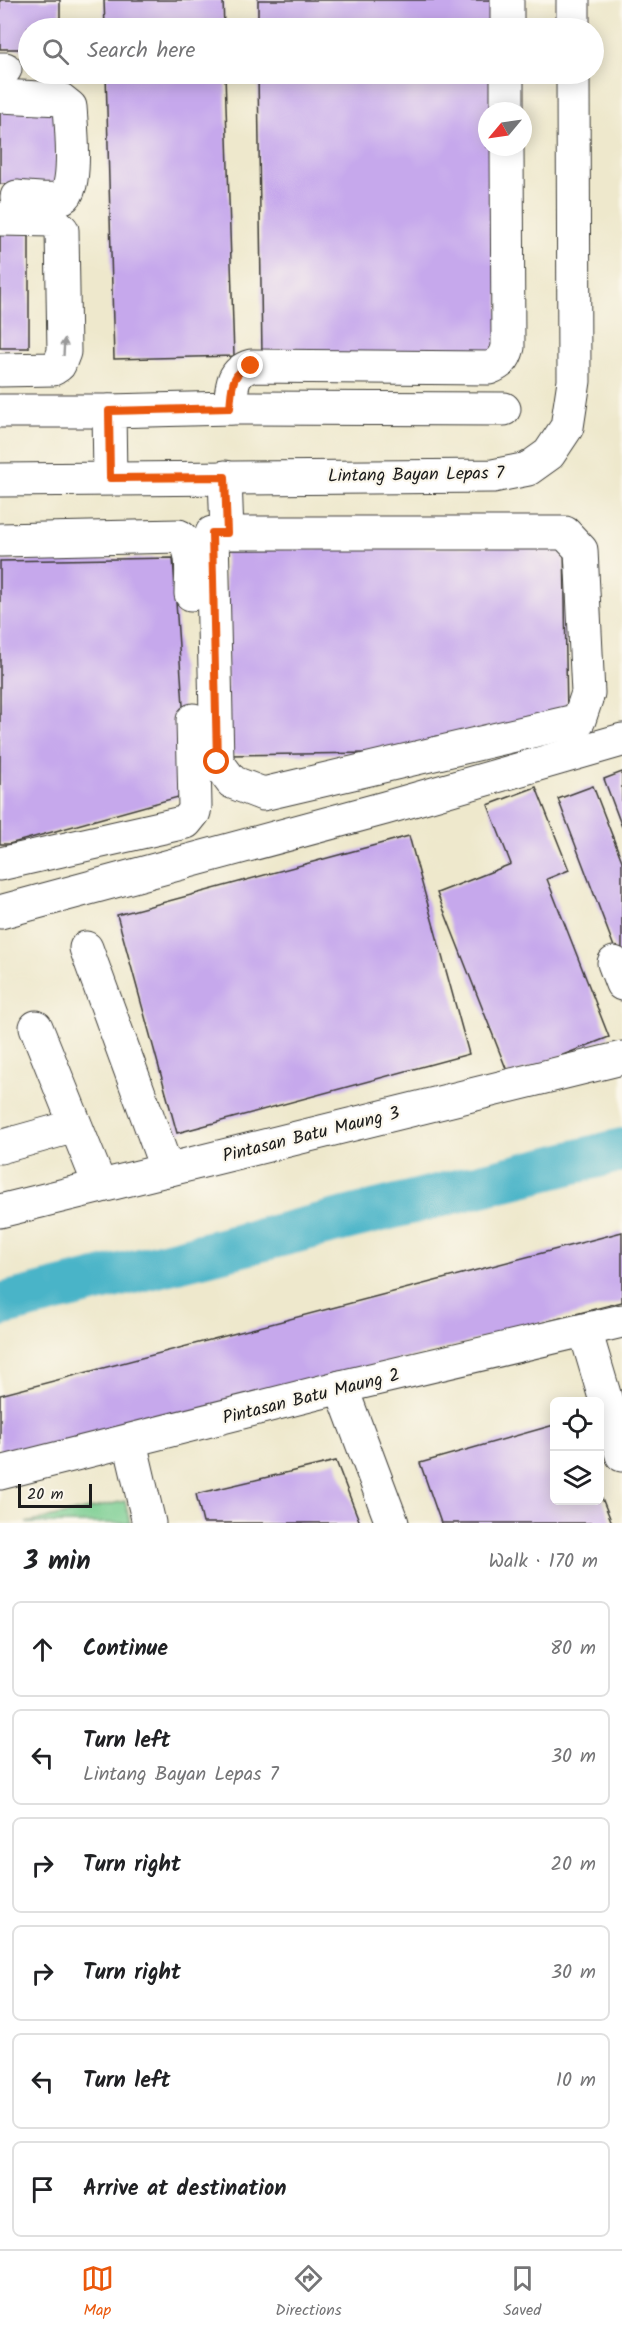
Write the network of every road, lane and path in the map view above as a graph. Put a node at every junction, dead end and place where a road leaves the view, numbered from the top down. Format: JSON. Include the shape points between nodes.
{"nodes":[{"id":1,"x":507,"y":0,"type":"edge"},
{"id":2,"x":573,"y":0,"type":"edge"},
{"id":3,"x":507,"y":18,"type":"edge"},
{"id":4,"x":573,"y":18,"type":"edge"},
{"id":5,"x":2,"y":78,"type":"edge"},
{"id":6,"x":18,"y":84,"type":"edge"},
{"id":7,"x":19,"y":84,"type":"edge"},
{"id":8,"x":507,"y":84,"type":"edge"},
{"id":9,"x":573,"y":84,"type":"edge"},
{"id":10,"x":507,"y":102,"type":"edge"},
{"id":11,"x":507,"y":156,"type":"edge"},
{"id":12,"x":0,"y":197,"type":"edge"},
{"id":13,"x":0,"y":219,"type":"edge"},
{"id":14,"x":0,"y":370,"type":"edge"},
{"id":15,"x":230,"y":408,"type":"junction"},
{"id":16,"x":504,"y":409,"type":"dead end"},
{"id":17,"x":0,"y":411,"type":"edge"},
{"id":18,"x":109,"y":411,"type":"junction"},
{"id":19,"x":225,"y":477,"type":"junction"},
{"id":20,"x":110,"y":478,"type":"junction"},
{"id":21,"x":0,"y":480,"type":"edge"},
{"id":22,"x":227,"y":533,"type":"junction"},
{"id":23,"x":0,"y":540,"type":"edge"},
{"id":24,"x":622,"y":740,"type":"edge"},
{"id":25,"x":0,"y":864,"type":"edge"},
{"id":26,"x":0,"y":912,"type":"edge"},
{"id":27,"x":86,"y":948,"type":"dead end"},
{"id":28,"x":36,"y":1027,"type":"dead end"},
{"id":29,"x":622,"y":1058,"type":"edge"},
{"id":30,"x":75,"y":1126,"type":"junction"},
{"id":31,"x":0,"y":1147,"type":"edge"},
{"id":32,"x":167,"y":1170,"type":"junction"},
{"id":33,"x":100,"y":1186,"type":"junction"},
{"id":34,"x":0,"y":1211,"type":"edge"},
{"id":35,"x":622,"y":1321,"type":"edge"},
{"id":36,"x":585,"y":1330,"type":"junction"},
{"id":37,"x":340,"y":1387,"type":"junction"},
{"id":38,"x":130,"y":1442,"type":"junction"},
{"id":39,"x":622,"y":1455,"type":"edge"},
{"id":40,"x":0,"y":1473,"type":"edge"},
{"id":41,"x":149,"y":1523,"type":"edge"},
{"id":42,"x":392,"y":1523,"type":"edge"}],
"edges":[{"from":1,"to":3,"type":"street"},
{"from":2,"to":4,"type":"street"},
{"from":5,"to":6,"type":"street"},
{"from":7,"to":12,"type":"street","via":[[60,99],[70,107],[72,178],[66,196],[59,198]]},
{"from":8,"to":10,"type":"street"},
{"from":9,"to":19,"type":"street","name":"Lintang Bayan Lepas 7","via":[[574,381],[567,427],[549,454],[528,469],[493,476]]},
{"from":11,"to":15,"type":"street","via":[[507,347],[506,356],[498,364],[489,368],[251,366],[243,368],[233,380]]},
{"from":14,"to":13,"type":"street","one_way":true,"via":[[53,369],[64,352],[62,230],[52,220]]},
{"from":15,"to":16,"type":"street"},
{"from":15,"to":18,"type":"street"},
{"from":17,"to":18,"type":"street"},
{"from":18,"to":20,"type":"street"},
{"from":19,"to":20,"type":"street","name":"Lintang Bayan Lepas 7"},
{"from":19,"to":22,"type":"street"},
{"from":20,"to":21,"type":"street","name":"Lintang Bayan Lepas 7"},
{"from":22,"to":22,"type":"street","via":[[212,533],[217,762],[232,782],[263,794],[579,720],[588,693],[581,550],[565,532]]},
{"from":23,"to":25,"type":"street","via":[[171,535],[185,540],[190,553],[195,806],[191,817],[180,824]]},
{"from":24,"to":26,"type":"street"},
{"from":27,"to":32,"type":"street"},
{"from":28,"to":30,"type":"street"},
{"from":29,"to":32,"type":"street","name":"Pintasan Batu Maung 3"},
{"from":30,"to":31,"type":"street"},
{"from":30,"to":33,"type":"street"},
{"from":32,"to":33,"type":"street","name":"Pintasan Batu Maung 3"},
{"from":33,"to":34,"type":"street","name":"Pintasan Batu Maung 3"},
{"from":35,"to":36,"type":"street","name":"Pintasan Batu Maung 2"},
{"from":36,"to":37,"type":"street","name":"Pintasan Batu Maung 2"},
{"from":36,"to":39,"type":"street"},
{"from":37,"to":38,"type":"street","name":"Pintasan Batu Maung 2"},
{"from":37,"to":42,"type":"street"},
{"from":38,"to":40,"type":"street","name":"Pintasan Batu Maung 2"},
{"from":38,"to":41,"type":"street"}]}
